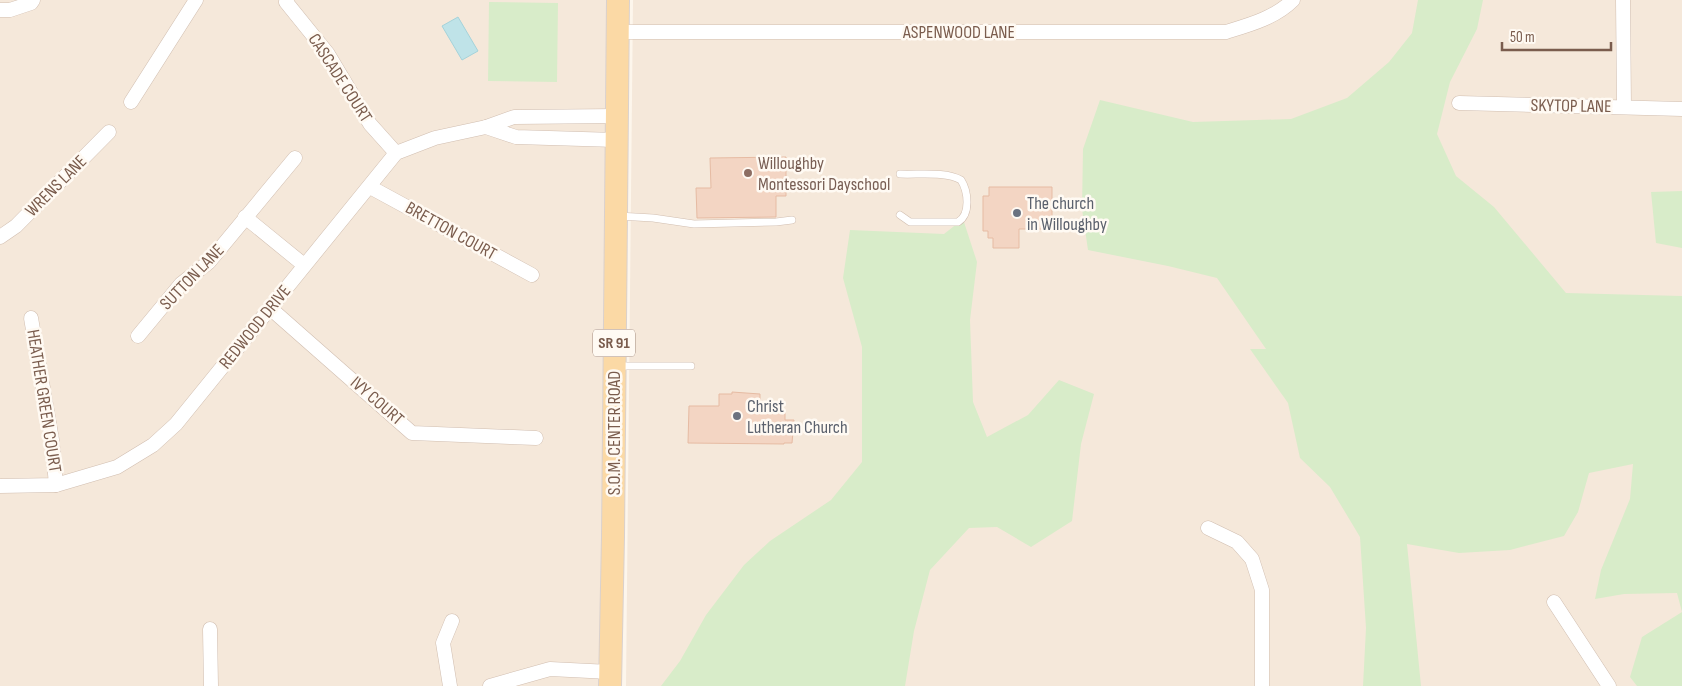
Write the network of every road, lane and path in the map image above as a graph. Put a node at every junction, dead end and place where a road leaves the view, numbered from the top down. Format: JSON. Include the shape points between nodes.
{"nodes":[{"id":1,"x":33,"y":0,"type":"edge"},
{"id":2,"x":196,"y":0,"type":"edge"},
{"id":3,"x":618,"y":0,"type":"edge"},
{"id":4,"x":1293,"y":0,"type":"edge"},
{"id":5,"x":1623,"y":0,"type":"edge"},
{"id":6,"x":286,"y":1,"type":"edge"},
{"id":7,"x":0,"y":10,"type":"edge"},
{"id":8,"x":617,"y":32,"type":"junction"},
{"id":9,"x":131,"y":102,"type":"dead end"},
{"id":10,"x":1459,"y":103,"type":"dead end"},
{"id":11,"x":1624,"y":107,"type":"junction"},
{"id":12,"x":1682,"y":109,"type":"edge"},
{"id":13,"x":617,"y":116,"type":"junction"},
{"id":14,"x":486,"y":127,"type":"junction"},
{"id":15,"x":109,"y":132,"type":"dead end"},
{"id":16,"x":616,"y":140,"type":"junction"},
{"id":17,"x":396,"y":153,"type":"junction"},
{"id":18,"x":295,"y":158,"type":"dead end"},
{"id":19,"x":900,"y":174,"type":"dead end"},
{"id":20,"x":370,"y":187,"type":"junction"},
{"id":21,"x":900,"y":215,"type":"dead end"},
{"id":22,"x":616,"y":216,"type":"junction"},
{"id":23,"x":245,"y":217,"type":"junction"},
{"id":24,"x":792,"y":220,"type":"dead end"},
{"id":25,"x":0,"y":236,"type":"edge"},
{"id":26,"x":304,"y":266,"type":"junction"},
{"id":27,"x":532,"y":275,"type":"dead end"},
{"id":28,"x":270,"y":308,"type":"junction"},
{"id":29,"x":31,"y":318,"type":"dead end"},
{"id":30,"x":138,"y":336,"type":"dead end"},
{"id":31,"x":614,"y":366,"type":"junction"},
{"id":32,"x":691,"y":366,"type":"dead end"},
{"id":33,"x":536,"y":438,"type":"dead end"},
{"id":34,"x":56,"y":485,"type":"junction"},
{"id":35,"x":0,"y":486,"type":"edge"},
{"id":36,"x":1208,"y":528,"type":"dead end"},
{"id":37,"x":1554,"y":602,"type":"dead end"},
{"id":38,"x":452,"y":621,"type":"dead end"},
{"id":39,"x":210,"y":629,"type":"dead end"},
{"id":40,"x":610,"y":679,"type":"edge"},
{"id":41,"x":211,"y":686,"type":"edge"},
{"id":42,"x":450,"y":686,"type":"edge"},
{"id":43,"x":490,"y":686,"type":"edge"},
{"id":44,"x":1262,"y":686,"type":"edge"},
{"id":45,"x":1609,"y":686,"type":"edge"}],
"edges":[{"from":1,"to":7,"type":"street","via":[[10,10]]},
{"from":2,"to":9,"type":"street"},
{"from":3,"to":8,"type":"main road","name":"S.O.M. CENTER ROAD","number":"SR 91"},
{"from":4,"to":8,"type":"street","name":"ASPENWOOD LANE","via":[[1257,22],[1226,32]]},
{"from":5,"to":11,"type":"street"},
{"from":6,"to":17,"type":"street","name":"CASCADE COURT","via":[[328,54],[370,124]]},
{"from":8,"to":13,"type":"main road","name":"S.O.M. CENTER ROAD","number":"SR 91"},
{"from":10,"to":11,"type":"street","name":"SKYTOP LANE"},
{"from":11,"to":12,"type":"street","name":"SKYTOP LANE"},
{"from":13,"to":14,"type":"street","via":[[514,117]]},
{"from":13,"to":16,"type":"main road","name":"S.O.M. CENTER ROAD","number":"SR 91"},
{"from":14,"to":16,"type":"street","via":[[516,137]]},
{"from":14,"to":17,"type":"street","via":[[435,138]]},
{"from":15,"to":25,"type":"street","name":"WRENS LANE","via":[[16,226]]},
{"from":16,"to":22,"type":"main road","name":"S.O.M. CENTER ROAD","number":"SR 91"},
{"from":17,"to":20,"type":"street","name":"REDWOOD DRIVE"},
{"from":18,"to":23,"type":"street","name":"SUTTON LANE"},
{"from":19,"to":21,"type":"lane","via":[[951,176],[961,180],[967,192],[966,214],[958,222],[910,222]]},
{"from":20,"to":26,"type":"street","name":"REDWOOD DRIVE"},
{"from":20,"to":27,"type":"street","name":"BRETTON COURT"},
{"from":22,"to":24,"type":"lane","via":[[694,224]]},
{"from":22,"to":31,"type":"main road","name":"S.O.M. CENTER ROAD","number":"SR 91"},
{"from":23,"to":26,"type":"street"},
{"from":23,"to":30,"type":"street","name":"SUTTON LANE","via":[[209,262],[181,284]]},
{"from":26,"to":28,"type":"street","name":"REDWOOD DRIVE"},
{"from":28,"to":33,"type":"street","name":"IVY COURT","via":[[412,433]]},
{"from":28,"to":34,"type":"street","name":"REDWOOD DRIVE","via":[[176,424],[153,445],[117,467]]},
{"from":29,"to":34,"type":"street","name":"HEATHER GREEN COURT","via":[[52,440]]},
{"from":31,"to":32,"type":"lane"},
{"from":31,"to":40,"type":"main road","name":"S.O.M. CENTER ROAD","number":"SR 91"},
{"from":34,"to":35,"type":"street","name":"REDWOOD DRIVE"},
{"from":36,"to":44,"type":"street","via":[[1237,542],[1252,559],[1262,590]]},
{"from":37,"to":45,"type":"street"},
{"from":38,"to":42,"type":"street","via":[[443,643]]},
{"from":39,"to":41,"type":"street"},
{"from":40,"to":43,"type":"street","via":[[550,669]]}]}
